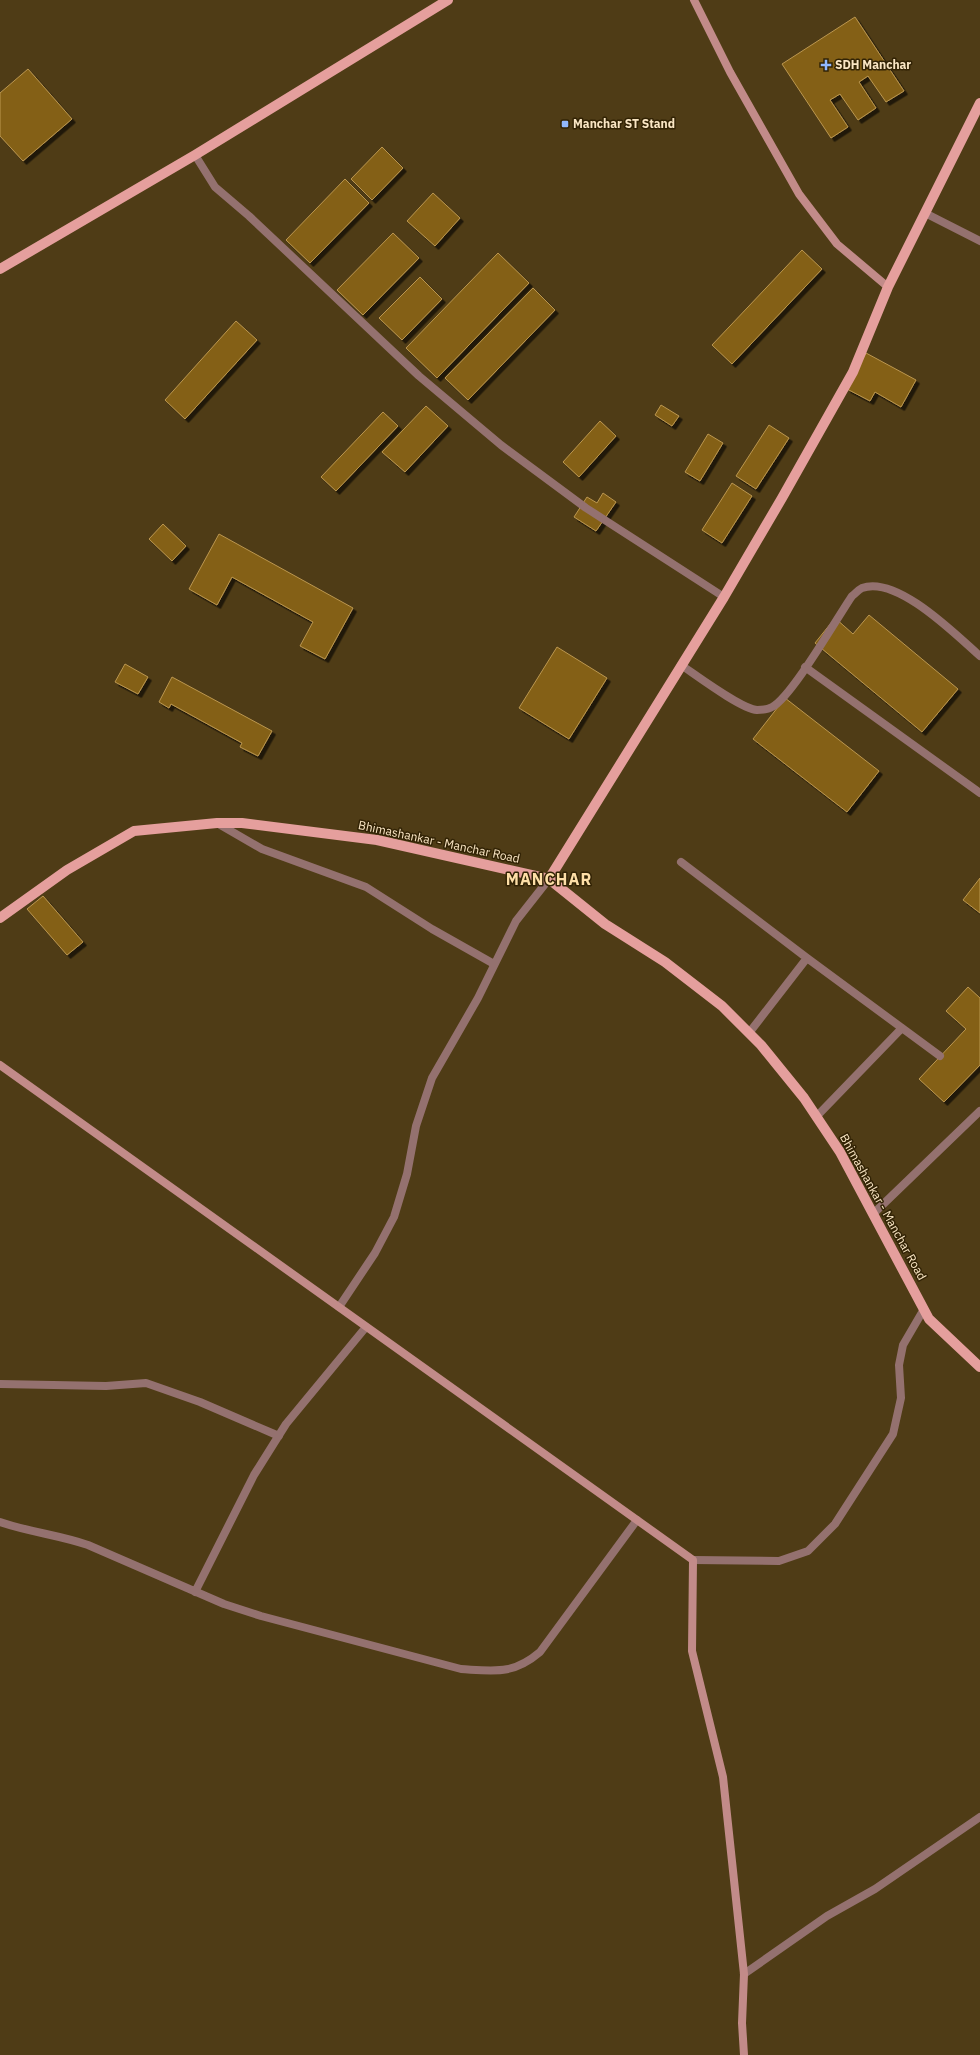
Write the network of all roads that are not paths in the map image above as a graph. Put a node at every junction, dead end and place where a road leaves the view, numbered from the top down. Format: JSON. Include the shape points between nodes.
{"nodes":[{"id":1,"x":448,"y":0,"type":"edge"},
{"id":2,"x":694,"y":0,"type":"edge"},
{"id":3,"x":980,"y":103,"type":"edge"},
{"id":4,"x":195,"y":155,"type":"junction"},
{"id":5,"x":925,"y":213,"type":"junction"},
{"id":6,"x":980,"y":241,"type":"edge"},
{"id":7,"x":0,"y":269,"type":"edge"},
{"id":8,"x":888,"y":287,"type":"junction"},
{"id":9,"x":724,"y":597,"type":"junction"},
{"id":10,"x":980,"y":656,"type":"edge"},
{"id":11,"x":681,"y":665,"type":"junction"},
{"id":12,"x":805,"y":668,"type":"junction"},
{"id":13,"x":980,"y":794,"type":"edge"},
{"id":14,"x":217,"y":823,"type":"junction"},
{"id":15,"x":681,"y":862,"type":"dead end"},
{"id":16,"x":549,"y":879,"type":"junction"},
{"id":17,"x":0,"y":918,"type":"edge"},
{"id":18,"x":807,"y":958,"type":"junction"},
{"id":19,"x":494,"y":964,"type":"junction"},
{"id":20,"x":902,"y":1028,"type":"junction"},
{"id":21,"x":749,"y":1033,"type":"junction"},
{"id":22,"x":940,"y":1056,"type":"dead end"},
{"id":23,"x":0,"y":1065,"type":"edge"},
{"id":24,"x":980,"y":1111,"type":"edge"},
{"id":25,"x":816,"y":1117,"type":"junction"},
{"id":26,"x":873,"y":1214,"type":"junction"},
{"id":27,"x":339,"y":1307,"type":"junction"},
{"id":28,"x":924,"y":1309,"type":"junction"},
{"id":29,"x":366,"y":1327,"type":"junction"},
{"id":30,"x":980,"y":1367,"type":"edge"},
{"id":31,"x":0,"y":1384,"type":"edge"},
{"id":32,"x":279,"y":1436,"type":"junction"},
{"id":33,"x":636,"y":1520,"type":"junction"},
{"id":34,"x":0,"y":1522,"type":"edge"},
{"id":35,"x":693,"y":1560,"type":"junction"},
{"id":36,"x":195,"y":1592,"type":"junction"},
{"id":37,"x":980,"y":1817,"type":"edge"},
{"id":38,"x":744,"y":1974,"type":"junction"},
{"id":39,"x":744,"y":2055,"type":"edge"}],
"edges":[{"from":1,"to":4,"type":"main road"},
{"from":2,"to":8,"type":"street","via":[[730,72],[799,194],[836,244]]},
{"from":3,"to":5,"type":"main road"},
{"from":4,"to":7,"type":"main road"},
{"from":4,"to":9,"type":"street","via":[[215,187],[419,376],[586,508]]},
{"from":5,"to":6,"type":"street"},
{"from":5,"to":8,"type":"main road"},
{"from":8,"to":9,"type":"main road","via":[[853,372]]},
{"from":9,"to":11,"type":"main road"},
{"from":10,"to":12,"type":"street","via":[[923,606],[897,593],[861,588],[852,596]]},
{"from":11,"to":12,"type":"street","via":[[756,710],[772,707]]},
{"from":11,"to":16,"type":"main road"},
{"from":12,"to":13,"type":"street"},
{"from":14,"to":16,"type":"main road","name":"Bhimashankar - Manchar Road","via":[[242,823],[377,840]]},
{"from":14,"to":17,"type":"main road","name":"Bhimashankar - Manchar Road","via":[[134,831],[67,870]]},
{"from":14,"to":19,"type":"street","via":[[262,849],[366,887]]},
{"from":15,"to":18,"type":"street"},
{"from":16,"to":19,"type":"street","via":[[516,921]]},
{"from":16,"to":21,"type":"main road","name":"Bhimashankar - Manchar Road","via":[[605,924],[665,962],[722,1006]]},
{"from":18,"to":20,"type":"street"},
{"from":18,"to":21,"type":"street"},
{"from":19,"to":27,"type":"street","via":[[478,998],[432,1078],[416,1126],[407,1174],[394,1218],[375,1253]]},
{"from":20,"to":22,"type":"street"},
{"from":20,"to":25,"type":"street"},
{"from":21,"to":25,"type":"main road","name":"Bhimashankar - Manchar Road","via":[[804,1098]]},
{"from":23,"to":27,"type":"street"},
{"from":24,"to":26,"type":"street"},
{"from":25,"to":26,"type":"main road","name":"Bhimashankar - Manchar Road","via":[[840,1152]]},
{"from":26,"to":28,"type":"main road","name":"Bhimashankar - Manchar Road"},
{"from":27,"to":29,"type":"street"},
{"from":28,"to":30,"type":"main road","name":"Bhimashankar - Manchar Road","via":[[929,1319]]},
{"from":28,"to":35,"type":"street","via":[[904,1345],[900,1365],[901,1398],[893,1434],[835,1524],[808,1551],[779,1561]]},
{"from":29,"to":32,"type":"street","via":[[286,1424]]},
{"from":29,"to":33,"type":"street"},
{"from":31,"to":32,"type":"street","via":[[106,1386],[146,1383],[200,1402]]},
{"from":32,"to":36,"type":"street","via":[[254,1475]]},
{"from":33,"to":35,"type":"street"},
{"from":33,"to":36,"type":"street","via":[[540,1652],[527,1663],[511,1670],[461,1668],[261,1616]]},
{"from":34,"to":36,"type":"street","via":[[88,1545]]},
{"from":35,"to":38,"type":"street","via":[[692,1651],[723,1778]]},
{"from":37,"to":38,"type":"street","via":[[875,1889],[827,1916]]},
{"from":38,"to":39,"type":"street"}]}
